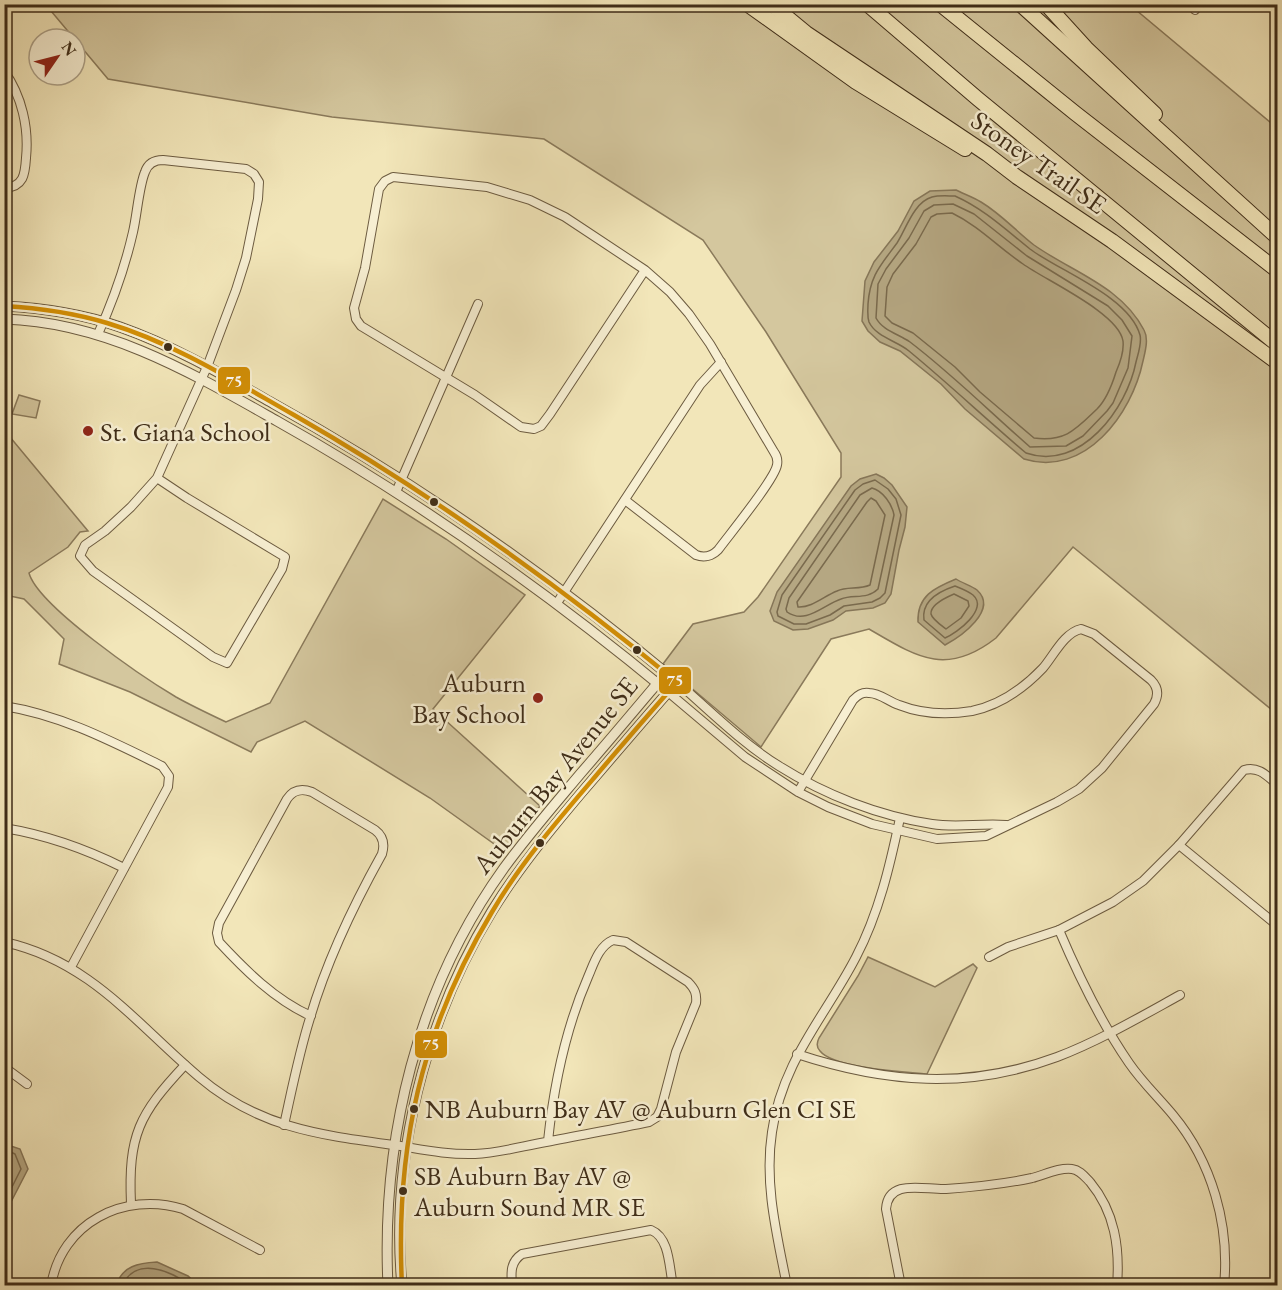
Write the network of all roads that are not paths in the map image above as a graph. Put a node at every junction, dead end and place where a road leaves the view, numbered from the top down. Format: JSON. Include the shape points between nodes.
{"nodes":[{"id":1,"x":747,"y":4,"type":"edge"},
{"id":2,"x":771,"y":4,"type":"edge"},
{"id":3,"x":867,"y":4,"type":"edge"},
{"id":4,"x":940,"y":4,"type":"edge"},
{"id":5,"x":1020,"y":4,"type":"edge"},
{"id":6,"x":1046,"y":4,"type":"edge"},
{"id":7,"x":4,"y":71,"type":"edge"},
{"id":8,"x":1017,"y":177,"type":"junction"},
{"id":9,"x":1212,"y":178,"type":"junction"},
{"id":10,"x":4,"y":188,"type":"edge"},
{"id":11,"x":1278,"y":238,"type":"edge"},
{"id":12,"x":645,"y":270,"type":"junction"},
{"id":13,"x":1278,"y":271,"type":"edge"},
{"id":14,"x":478,"y":304,"type":"dead end"},
{"id":15,"x":4,"y":306,"type":"edge"},
{"id":16,"x":4,"y":319,"type":"edge"},
{"id":17,"x":103,"y":321,"type":"junction"},
{"id":18,"x":98,"y":334,"type":"junction"},
{"id":19,"x":1278,"y":345,"type":"edge"},
{"id":20,"x":721,"y":362,"type":"junction"},
{"id":21,"x":1278,"y":363,"type":"edge"},
{"id":22,"x":207,"y":367,"type":"junction"},
{"id":23,"x":446,"y":378,"type":"junction"},
{"id":24,"x":202,"y":380,"type":"junction"},
{"id":25,"x":158,"y":478,"type":"junction"},
{"id":26,"x":401,"y":479,"type":"junction"},
{"id":27,"x":396,"y":492,"type":"junction"},
{"id":28,"x":625,"y":500,"type":"junction"},
{"id":29,"x":564,"y":592,"type":"junction"},
{"id":30,"x":557,"y":603,"type":"junction"},
{"id":31,"x":667,"y":673,"type":"junction"},
{"id":32,"x":677,"y":682,"type":"junction"},
{"id":33,"x":658,"y":683,"type":"junction"},
{"id":34,"x":668,"y":692,"type":"junction"},
{"id":35,"x":4,"y":706,"type":"edge"},
{"id":36,"x":805,"y":780,"type":"junction"},
{"id":37,"x":1278,"y":784,"type":"edge"},
{"id":38,"x":798,"y":792,"type":"junction"},
{"id":39,"x":900,"y":818,"type":"junction"},
{"id":40,"x":1007,"y":825,"type":"junction"},
{"id":41,"x":4,"y":828,"type":"edge"},
{"id":42,"x":897,"y":831,"type":"junction"},
{"id":43,"x":1179,"y":845,"type":"junction"},
{"id":44,"x":124,"y":868,"type":"junction"},
{"id":45,"x":1278,"y":926,"type":"edge"},
{"id":46,"x":1059,"y":930,"type":"junction"},
{"id":47,"x":4,"y":942,"type":"edge"},
{"id":48,"x":989,"y":957,"type":"dead end"},
{"id":49,"x":71,"y":967,"type":"junction"},
{"id":50,"x":1180,"y":995,"type":"dead end"},
{"id":51,"x":310,"y":1016,"type":"junction"},
{"id":52,"x":1109,"y":1032,"type":"junction"},
{"id":53,"x":797,"y":1054,"type":"junction"},
{"id":54,"x":185,"y":1065,"type":"junction"},
{"id":55,"x":4,"y":1067,"type":"edge"},
{"id":56,"x":27,"y":1084,"type":"dead end"},
{"id":57,"x":284,"y":1125,"type":"junction"},
{"id":58,"x":548,"y":1141,"type":"junction"},
{"id":59,"x":394,"y":1145,"type":"junction"},
{"id":60,"x":407,"y":1147,"type":"junction"},
{"id":61,"x":131,"y":1204,"type":"junction"},
{"id":62,"x":260,"y":1250,"type":"dead end"},
{"id":63,"x":51,"y":1286,"type":"edge"},
{"id":64,"x":388,"y":1286,"type":"edge"},
{"id":65,"x":402,"y":1286,"type":"edge"},
{"id":66,"x":512,"y":1286,"type":"edge"},
{"id":67,"x":673,"y":1286,"type":"edge"},
{"id":68,"x":787,"y":1286,"type":"edge"},
{"id":69,"x":902,"y":1286,"type":"edge"},
{"id":70,"x":1118,"y":1286,"type":"edge"},
{"id":71,"x":1224,"y":1286,"type":"edge"}],
"edges":[{"from":1,"to":8,"type":"highway","via":[[856,82]]},
{"from":2,"to":8,"type":"highway","name":"Stoney Trail SE","via":[[806,33]]},
{"from":3,"to":19,"type":"highway"},
{"from":4,"to":13,"type":"highway"},
{"from":5,"to":9,"type":"highway"},
{"from":6,"to":9,"type":"highway","via":[[1177,136]]},
{"from":7,"to":10,"type":"street","via":[[22,107],[27,149],[24,177],[15,186]]},
{"from":8,"to":21,"type":"highway","name":"Stoney Trail SE"},
{"from":9,"to":11,"type":"highway"},
{"from":12,"to":20,"type":"street","via":[[680,302]]},
{"from":12,"to":23,"type":"street","via":[[541,426],[521,426]]},
{"from":12,"to":23,"type":"street","via":[[565,217],[530,200],[472,185],[388,178],[379,189],[354,315],[361,326]]},
{"from":14,"to":23,"type":"street"},
{"from":15,"to":17,"type":"street","via":[[48,309]]},
{"from":16,"to":18,"type":"street"},
{"from":17,"to":18,"type":"street"},
{"from":17,"to":22,"type":"street"},
{"from":17,"to":22,"type":"street","via":[[124,266],[148,165],[163,160],[246,169],[259,182],[258,199],[246,258]]},
{"from":18,"to":24,"type":"street"},
{"from":20,"to":28,"type":"street","via":[[700,385]]},
{"from":20,"to":28,"type":"street","via":[[777,457],[775,473],[718,550],[706,556],[696,555]]},
{"from":22,"to":24,"type":"street"},
{"from":22,"to":26,"type":"street"},
{"from":23,"to":26,"type":"street"},
{"from":24,"to":25,"type":"street"},
{"from":24,"to":27,"type":"street"},
{"from":25,"to":25,"type":"street","via":[[285,557],[282,569],[227,663],[185,638],[93,571],[80,556],[85,545],[123,515]]},
{"from":26,"to":27,"type":"street"},
{"from":26,"to":29,"type":"street"},
{"from":27,"to":30,"type":"street"},
{"from":28,"to":29,"type":"street"},
{"from":29,"to":30,"type":"street"},
{"from":29,"to":31,"type":"street"},
{"from":30,"to":33,"type":"street"},
{"from":31,"to":32,"type":"street"},
{"from":31,"to":33,"type":"street","name":"Auburn Bay Avenue SE"},
{"from":32,"to":34,"type":"street","name":"Auburn Bay Avenue SE"},
{"from":32,"to":36,"type":"street","via":[[752,746]]},
{"from":33,"to":34,"type":"street"},
{"from":33,"to":59,"type":"street","name":"Auburn Bay Avenue SE","via":[[529,835],[468,926],[439,985],[416,1047]]},
{"from":34,"to":38,"type":"street","via":[[745,757]]},
{"from":34,"to":60,"type":"street","name":"Auburn Bay Avenue SE","via":[[545,837],[491,912],[442,1014],[420,1084]]},
{"from":35,"to":44,"type":"street","via":[[85,729],[166,771],[168,788]]},
{"from":36,"to":38,"type":"street"},
{"from":36,"to":39,"type":"street","via":[[841,798]]},
{"from":36,"to":40,"type":"street","via":[[861,694],[872,692],[900,706],[928,712],[974,710],[1021,688],[1070,635],[1081,629],[1089,631],[1153,683],[1156,701],[1102,768],[1079,789]]},
{"from":37,"to":43,"type":"street","via":[[1259,770],[1244,770]]},
{"from":38,"to":42,"type":"street"},
{"from":39,"to":40,"type":"street","via":[[934,824]]},
{"from":39,"to":42,"type":"street"},
{"from":40,"to":42,"type":"street","via":[[986,836],[954,839]]},
{"from":41,"to":44,"type":"street","via":[[75,846]]},
{"from":42,"to":53,"type":"street","via":[[881,897],[858,954]]},
{"from":43,"to":45,"type":"street"},
{"from":43,"to":46,"type":"street","via":[[1151,874],[1113,902]]},
{"from":44,"to":49,"type":"street"},
{"from":46,"to":48,"type":"street"},
{"from":46,"to":52,"type":"street"},
{"from":47,"to":49,"type":"street"},
{"from":49,"to":54,"type":"street","via":[[116,999]]},
{"from":50,"to":52,"type":"street"},
{"from":51,"to":51,"type":"street","via":[[337,943],[384,846],[375,830],[303,789],[286,799],[217,933],[219,942],[263,984]]},
{"from":51,"to":57,"type":"street"},
{"from":52,"to":53,"type":"street","via":[[1056,1057],[1026,1066],[950,1079],[875,1075]]},
{"from":52,"to":71,"type":"street","via":[[1130,1065],[1190,1138],[1208,1173],[1223,1227]]},
{"from":53,"to":68,"type":"street","via":[[776,1112],[769,1158],[771,1202]]},
{"from":54,"to":57,"type":"street","via":[[240,1106]]},
{"from":54,"to":61,"type":"street","via":[[162,1090],[139,1126],[132,1146]]},
{"from":55,"to":56,"type":"street"},
{"from":57,"to":59,"type":"street","via":[[322,1135]]},
{"from":58,"to":58,"type":"street","via":[[649,1122],[662,1109],[676,1052],[697,996],[688,982],[626,942],[613,940],[603,947],[578,1003],[559,1064]]},
{"from":58,"to":60,"type":"street","via":[[474,1154]]},
{"from":59,"to":60,"type":"street"},
{"from":59,"to":64,"type":"street","name":"Auburn Bay Avenue SE","via":[[387,1212]]},
{"from":60,"to":65,"type":"street","name":"Auburn Bay Avenue SE","via":[[401,1213]]},
{"from":61,"to":62,"type":"street","via":[[183,1209]]},
{"from":61,"to":63,"type":"street","via":[[99,1217],[74,1235],[58,1259]]},
{"from":66,"to":67,"type":"street","via":[[512,1266],[522,1254],[651,1230],[662,1237]]},
{"from":69,"to":70,"type":"street","via":[[886,1209],[892,1192],[904,1188],[993,1185],[1071,1169],[1084,1175],[1107,1209],[1117,1239]]}]}
